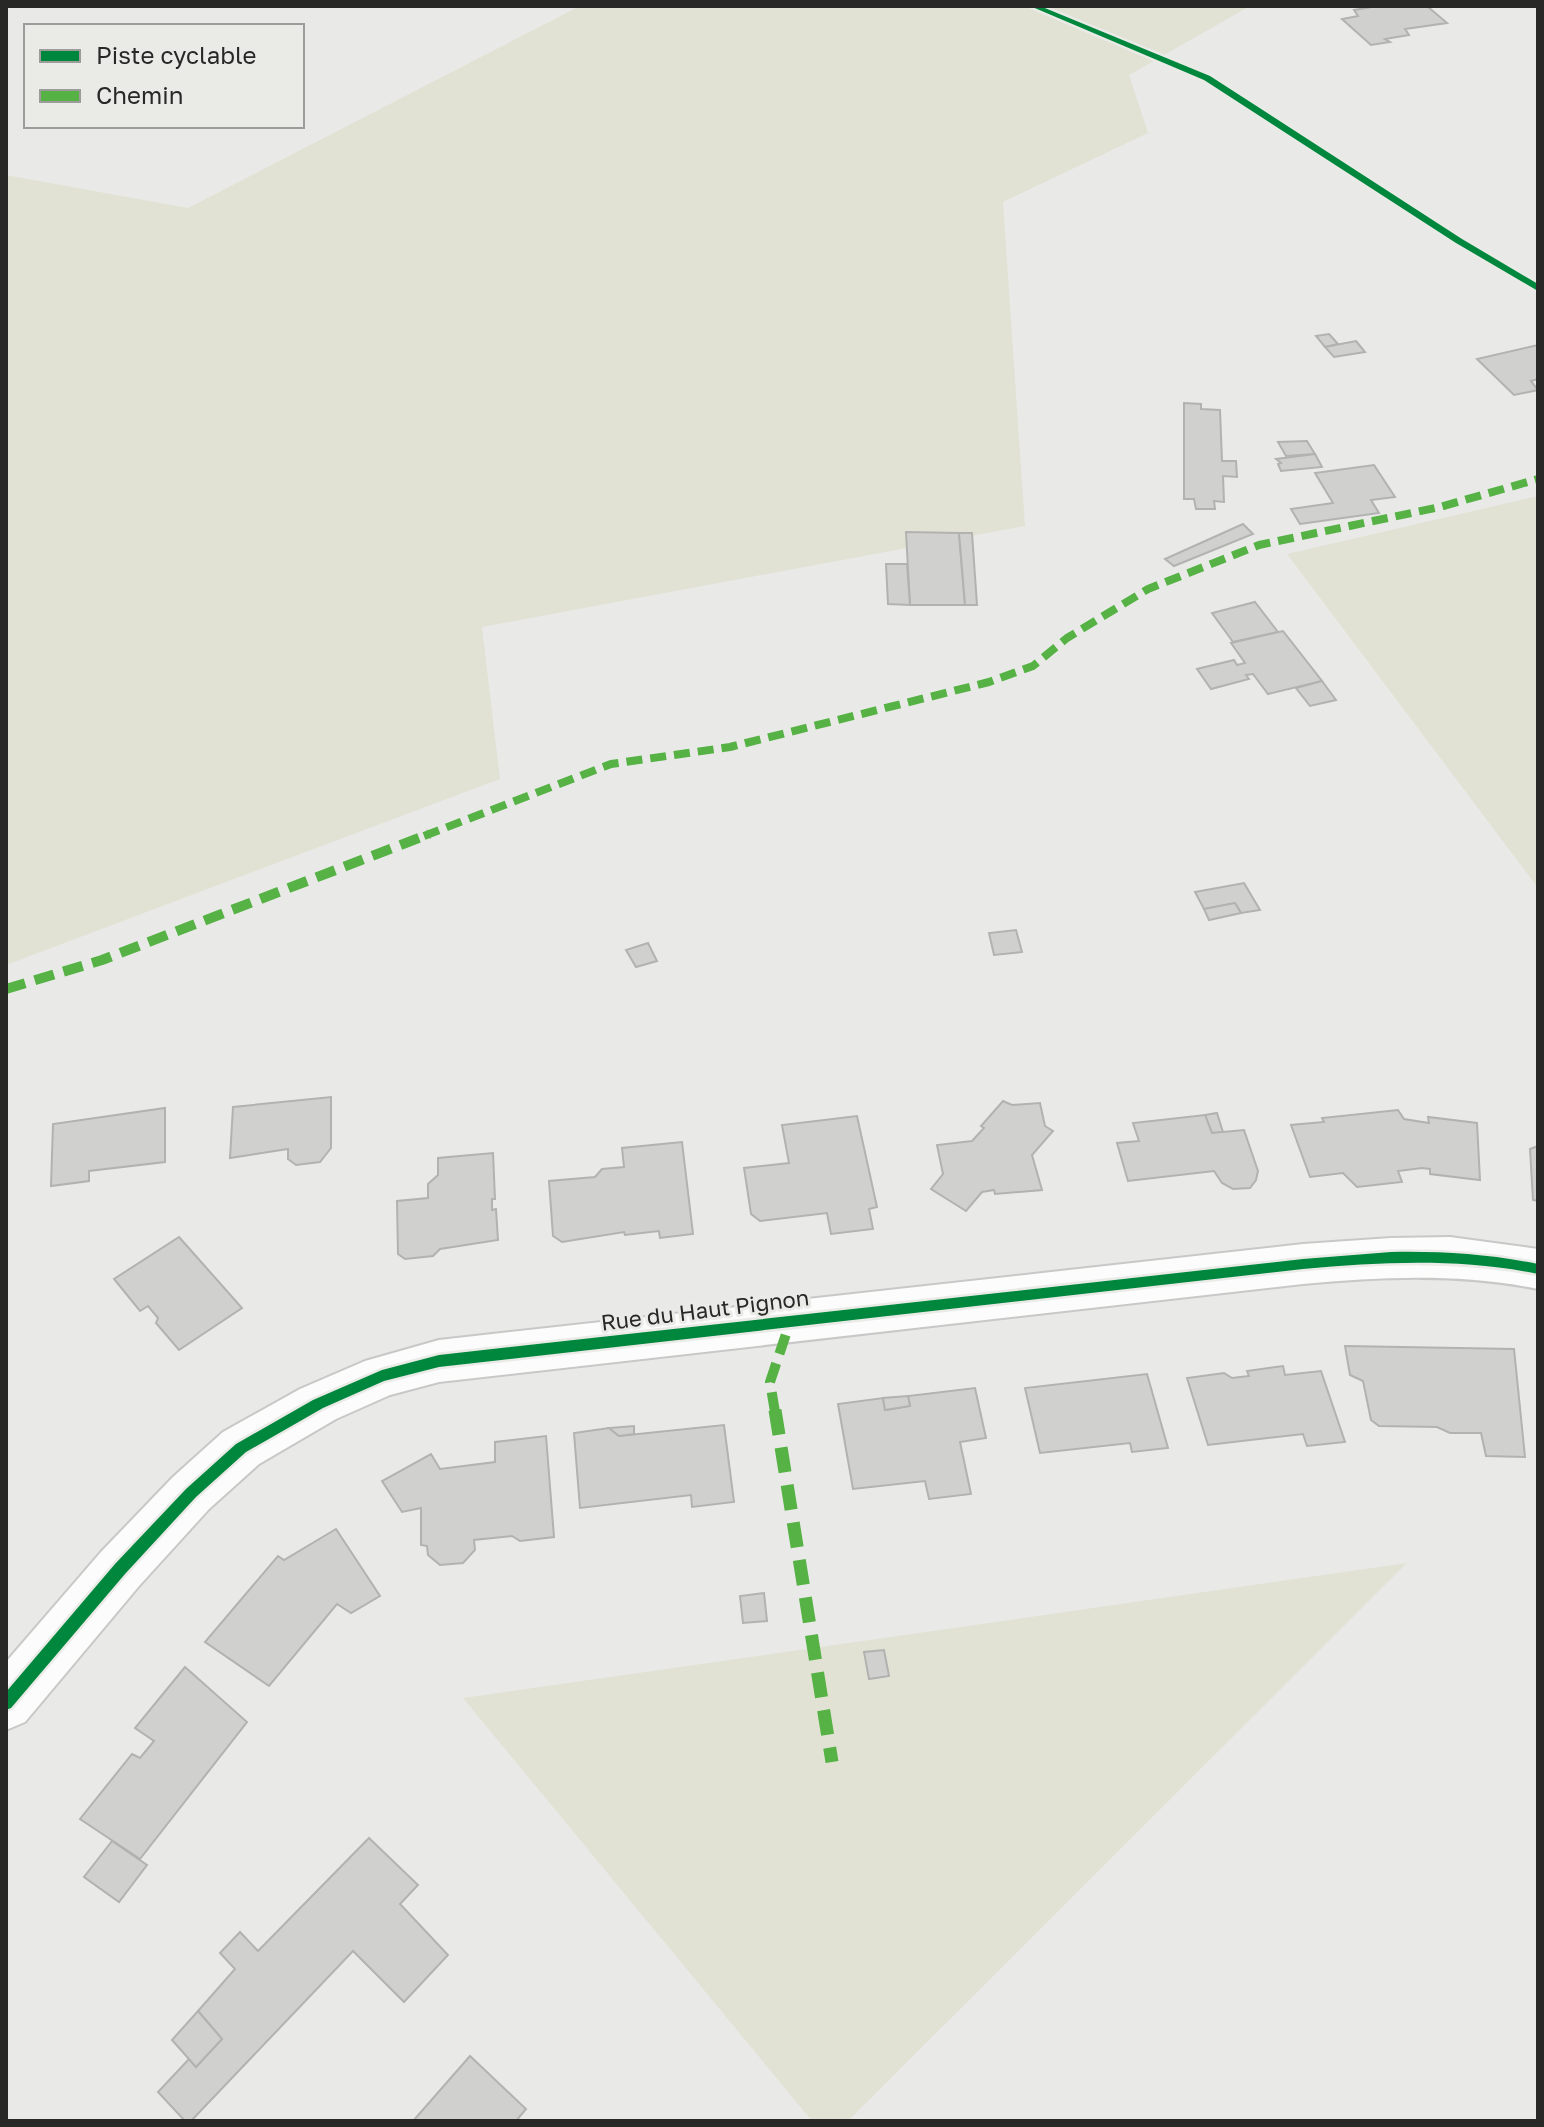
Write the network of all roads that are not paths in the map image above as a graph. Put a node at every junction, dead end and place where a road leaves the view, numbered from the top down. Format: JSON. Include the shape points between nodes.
{"nodes":[{"id":1,"x":1538,"y":1269,"type":"edge"},
{"id":2,"x":6,"y":1703,"type":"edge"}],
"edges":[{"from":1,"to":2,"type":"street","name":"Rue du Haut Pignon","via":[[1465,1258],[1385,1256],[439,1361],[382,1376],[318,1404],[241,1448],[130,1558]]}]}
